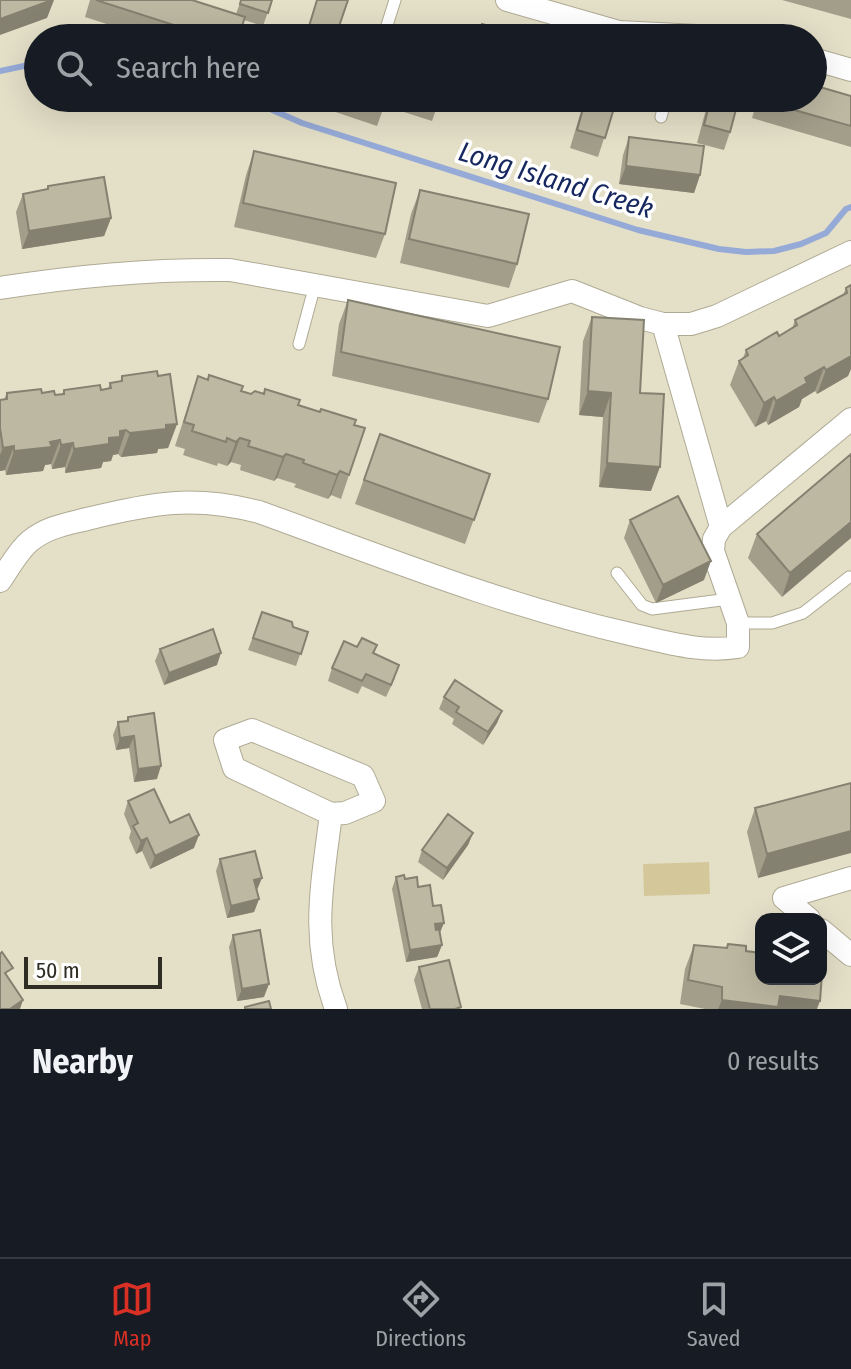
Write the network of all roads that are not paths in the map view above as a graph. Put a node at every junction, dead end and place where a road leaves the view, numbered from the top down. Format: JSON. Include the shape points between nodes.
{"nodes":[{"id":1,"x":395,"y":0,"type":"edge"},
{"id":2,"x":507,"y":0,"type":"edge"},
{"id":3,"x":387,"y":24,"type":"edge"},
{"id":4,"x":591,"y":24,"type":"edge"},
{"id":5,"x":827,"y":63,"type":"edge"},
{"id":6,"x":851,"y":70,"type":"edge"},
{"id":7,"x":662,"y":112,"type":"edge"},
{"id":8,"x":661,"y":117,"type":"dead end"},
{"id":9,"x":851,"y":252,"type":"edge"},
{"id":10,"x":315,"y":285,"type":"junction"},
{"id":11,"x":0,"y":288,"type":"edge"},
{"id":12,"x":663,"y":324,"type":"junction"},
{"id":13,"x":299,"y":344,"type":"dead end"},
{"id":14,"x":851,"y":419,"type":"edge"},
{"id":15,"x":721,"y":527,"type":"junction"},
{"id":16,"x":617,"y":573,"type":"dead end"},
{"id":17,"x":849,"y":577,"type":"dead end"},
{"id":18,"x":0,"y":581,"type":"edge"},
{"id":19,"x":729,"y":599,"type":"junction"},
{"id":20,"x":738,"y":623,"type":"junction"},
{"id":21,"x":331,"y":814,"type":"junction"},
{"id":22,"x":851,"y":878,"type":"edge"},
{"id":23,"x":802,"y":913,"type":"edge"},
{"id":24,"x":827,"y":935,"type":"edge"},
{"id":25,"x":851,"y":955,"type":"edge"},
{"id":26,"x":336,"y":1009,"type":"edge"}],
"edges":[{"from":1,"to":3,"type":"lane"},
{"from":2,"to":4,"type":"street"},
{"from":5,"to":6,"type":"street"},
{"from":7,"to":8,"type":"lane"},
{"from":9,"to":12,"type":"street","via":[[717,316],[691,324]]},
{"from":10,"to":11,"type":"street","via":[[230,270],[196,270]]},
{"from":10,"to":12,"type":"street","via":[[488,316],[572,291]]},
{"from":10,"to":13,"type":"lane"},
{"from":12,"to":15,"type":"street"},
{"from":14,"to":15,"type":"street"},
{"from":15,"to":19,"type":"street","via":[[713,551]]},
{"from":16,"to":19,"type":"lane","via":[[642,605],[652,609]]},
{"from":17,"to":20,"type":"lane","via":[[803,613],[772,623]]},
{"from":18,"to":20,"type":"street","via":[[28,543],[47,530],[142,505],[193,500],[259,512],[499,599],[695,649],[738,647]]},
{"from":19,"to":20,"type":"street"},
{"from":21,"to":21,"type":"street","via":[[234,768],[225,740],[252,730],[363,776],[374,801]]},
{"from":21,"to":26,"type":"street","via":[[319,908],[320,951]]},
{"from":22,"to":23,"type":"street","via":[[784,898]]},
{"from":24,"to":25,"type":"street"}]}
